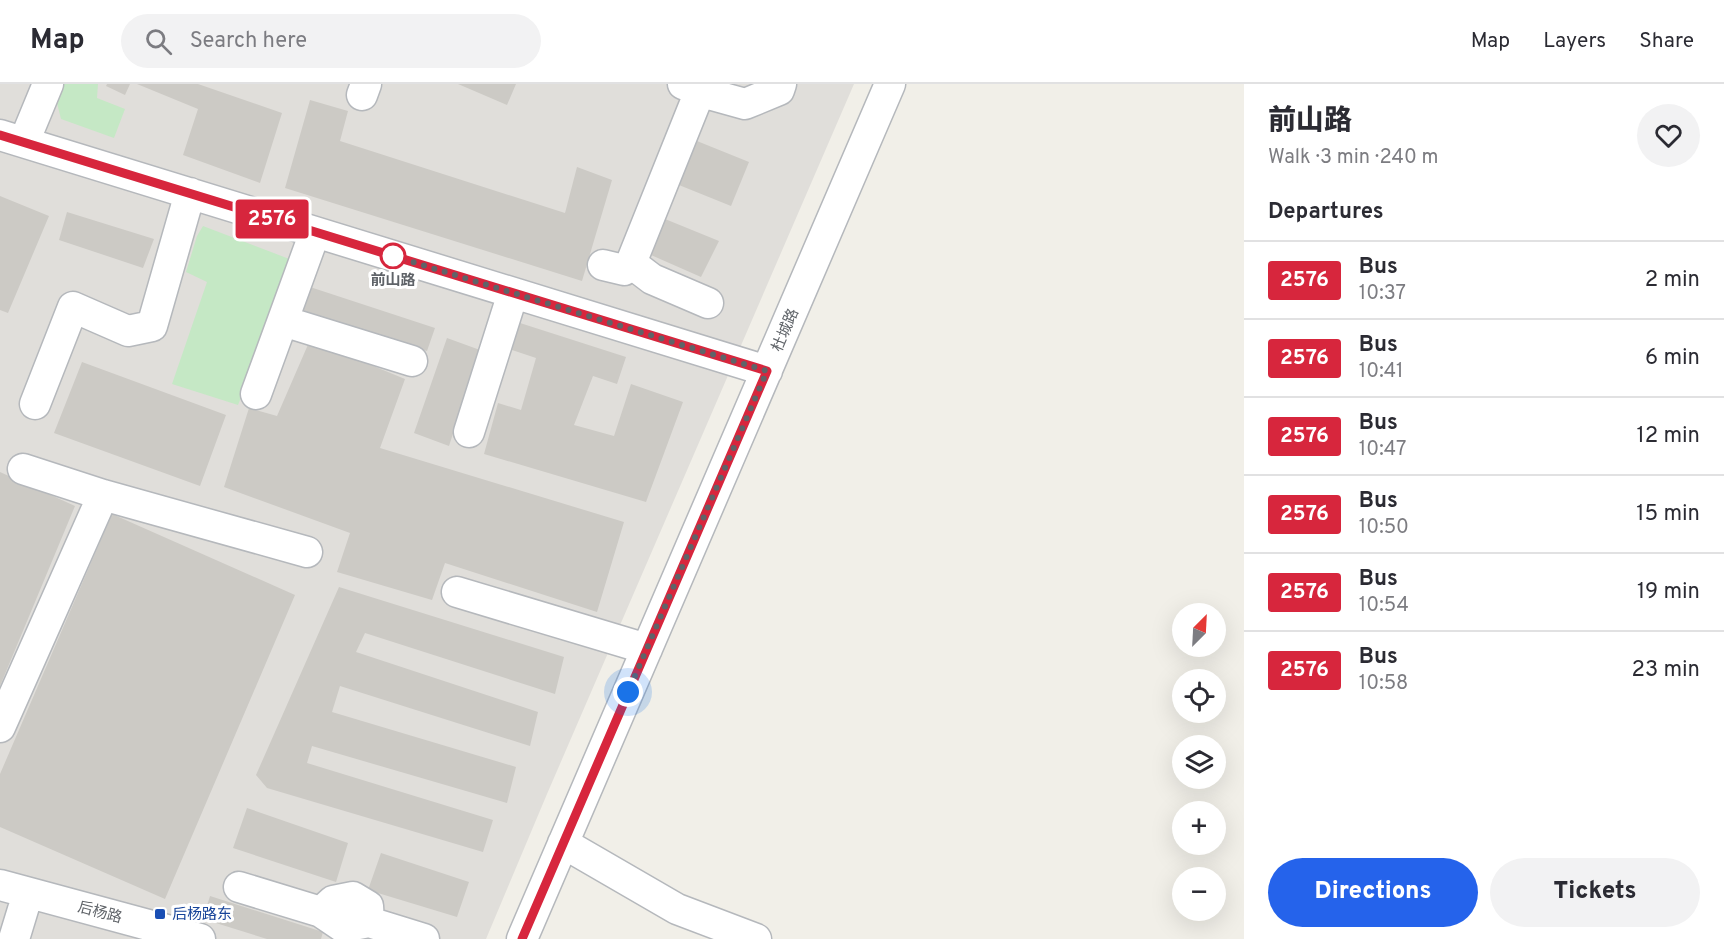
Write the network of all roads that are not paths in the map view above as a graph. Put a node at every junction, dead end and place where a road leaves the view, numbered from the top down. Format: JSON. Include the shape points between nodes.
{"nodes":[{"id":1,"x":48,"y":84,"type":"edge"},
{"id":2,"x":781,"y":84,"type":"edge"},
{"id":3,"x":891,"y":84,"type":"edge"},
{"id":4,"x":692,"y":87,"type":"edge"},
{"id":5,"x":12,"y":138,"type":"edge"},
{"id":6,"x":190,"y":194,"type":"junction"},
{"id":7,"x":315,"y":232,"type":"junction"},
{"id":8,"x":513,"y":293,"type":"junction"},
{"id":9,"x":708,"y":303,"type":"dead end"},
{"id":10,"x":283,"y":321,"type":"junction"},
{"id":11,"x":412,"y":361,"type":"dead end"},
{"id":12,"x":767,"y":371,"type":"junction"},
{"id":13,"x":256,"y":394,"type":"dead end"},
{"id":14,"x":35,"y":404,"type":"dead end"},
{"id":15,"x":469,"y":432,"type":"dead end"},
{"id":16,"x":23,"y":469,"type":"dead end"},
{"id":17,"x":103,"y":495,"type":"junction"},
{"id":18,"x":307,"y":552,"type":"dead end"},
{"id":19,"x":457,"y":592,"type":"dead end"},
{"id":20,"x":647,"y":648,"type":"junction"},
{"id":21,"x":0,"y":727,"type":"edge"},
{"id":22,"x":563,"y":843,"type":"junction"},
{"id":23,"x":0,"y":885,"type":"edge"},
{"id":24,"x":239,"y":887,"type":"dead end"},
{"id":25,"x":28,"y":893,"type":"junction"},
{"id":26,"x":344,"y":925,"type":"edge"},
{"id":27,"x":14,"y":939,"type":"edge"},
{"id":28,"x":200,"y":939,"type":"edge"},
{"id":29,"x":424,"y":939,"type":"edge"},
{"id":30,"x":522,"y":939,"type":"edge"},
{"id":31,"x":756,"y":939,"type":"edge"}],
"edges":[{"from":1,"to":5,"type":"street"},
{"from":2,"to":4,"type":"street","via":[[779,90],[745,104]]},
{"from":3,"to":12,"type":"street","name":"杜城路"},
{"from":4,"to":9,"type":"street","via":[[617,264]]},
{"from":5,"to":6,"type":"street"},
{"from":6,"to":7,"type":"street"},
{"from":6,"to":14,"type":"street","via":[[152,326],[128,331],[73,307]]},
{"from":7,"to":8,"type":"street"},
{"from":7,"to":10,"type":"street"},
{"from":8,"to":12,"type":"street"},
{"from":8,"to":15,"type":"street"},
{"from":10,"to":11,"type":"street"},
{"from":10,"to":13,"type":"street"},
{"from":12,"to":20,"type":"street","name":"杜城路"},
{"from":16,"to":17,"type":"street"},
{"from":17,"to":18,"type":"street"},
{"from":17,"to":21,"type":"street"},
{"from":19,"to":20,"type":"street"},
{"from":20,"to":22,"type":"street","name":"杜城路"},
{"from":22,"to":30,"type":"street","name":"杜城路"},
{"from":22,"to":31,"type":"street","via":[[677,909]]},
{"from":23,"to":25,"type":"street","name":"后杨路"},
{"from":24,"to":26,"type":"street"},
{"from":25,"to":27,"type":"street"},
{"from":25,"to":28,"type":"street","name":"后杨路"},
{"from":26,"to":29,"type":"street"}]}
